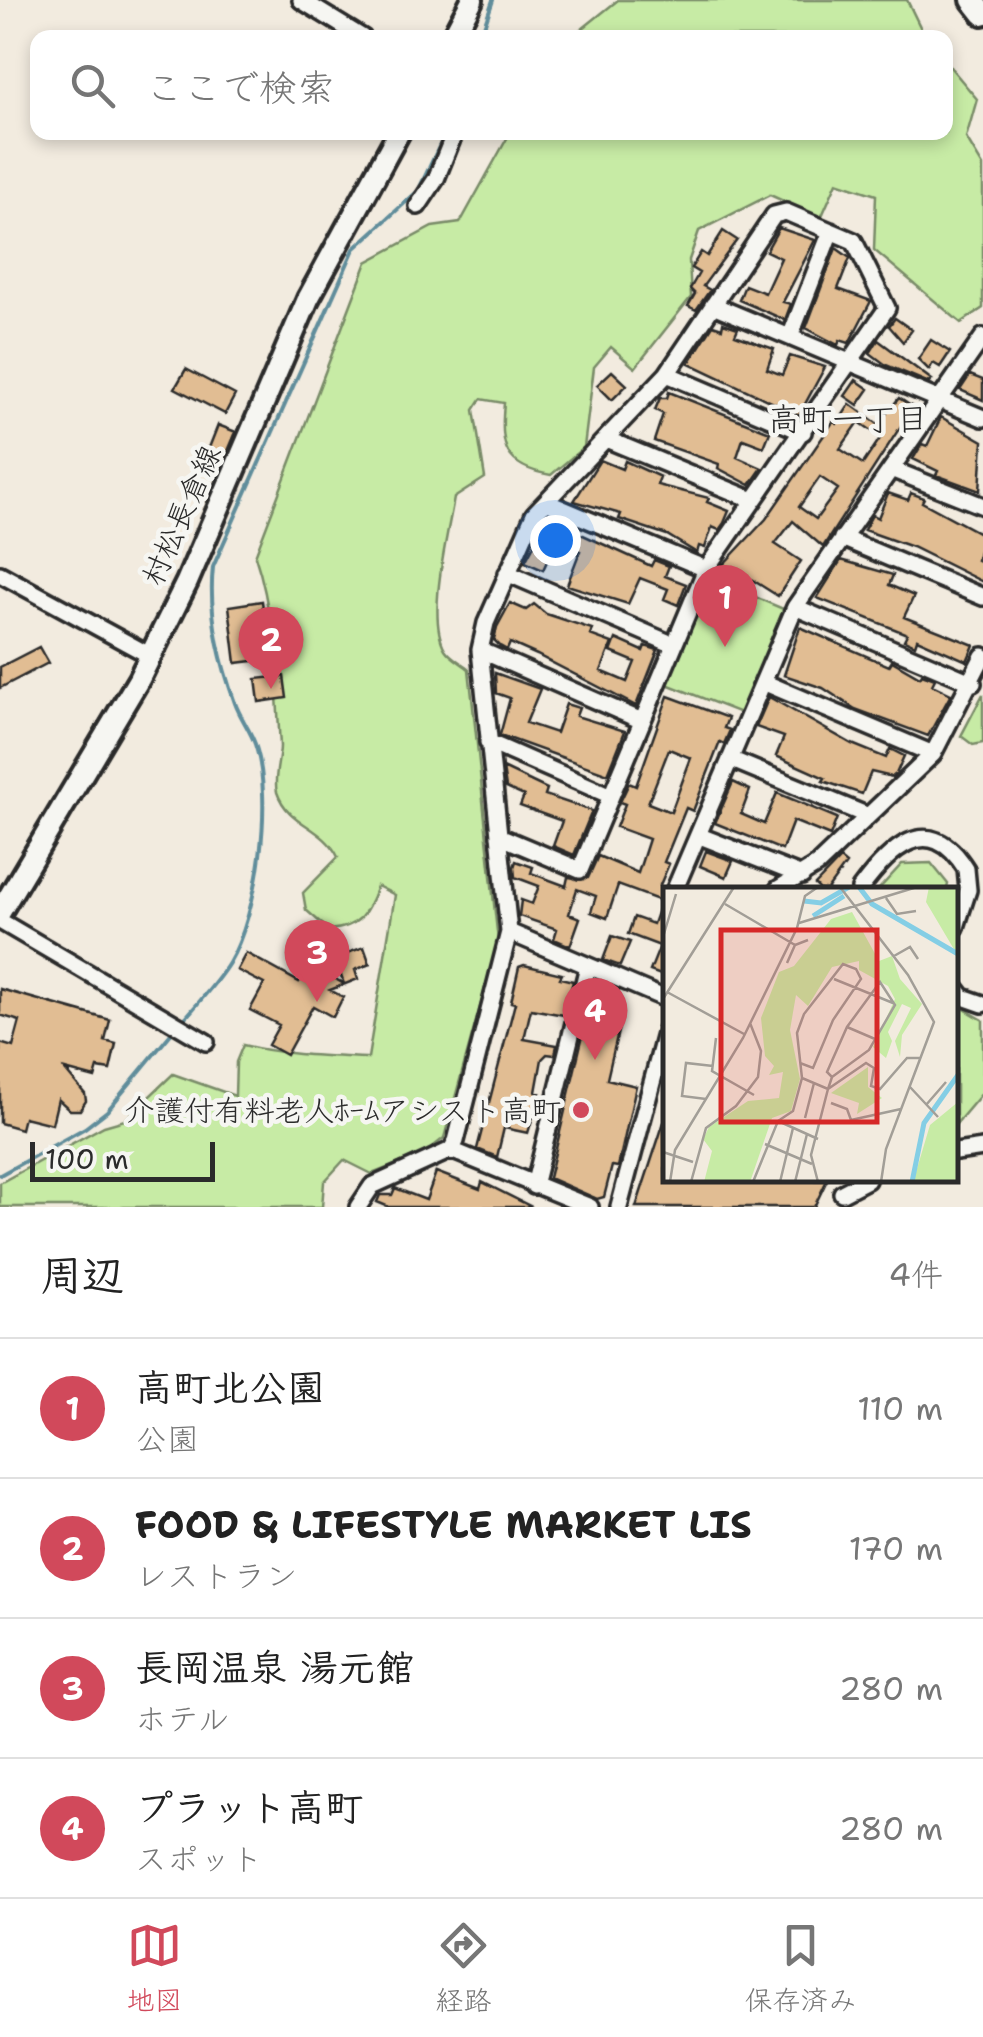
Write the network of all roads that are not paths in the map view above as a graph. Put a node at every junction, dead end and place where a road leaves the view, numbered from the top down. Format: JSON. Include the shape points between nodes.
{"nodes":[{"id":1,"x":301,"y":0,"type":"edge"},
{"id":2,"x":472,"y":0,"type":"edge"},
{"id":3,"x":972,"y":0,"type":"edge"},
{"id":4,"x":983,"y":14,"type":"edge"},
{"id":5,"x":350,"y":30,"type":"edge"},
{"id":6,"x":456,"y":30,"type":"edge"},
{"id":7,"x":395,"y":140,"type":"edge"},
{"id":8,"x":452,"y":140,"type":"edge"},
{"id":9,"x":418,"y":206,"type":"dead end"},
{"id":10,"x":831,"y":232,"type":"junction"},
{"id":11,"x":714,"y":305,"type":"junction"},
{"id":12,"x":790,"y":337,"type":"junction"},
{"id":13,"x":983,"y":337,"type":"edge"},
{"id":14,"x":850,"y":362,"type":"junction"},
{"id":15,"x":667,"y":374,"type":"junction"},
{"id":16,"x":938,"y":400,"type":"junction"},
{"id":17,"x":983,"y":418,"type":"edge"},
{"id":18,"x":802,"y":432,"type":"junction"},
{"id":19,"x":606,"y":439,"type":"junction"},
{"id":20,"x":891,"y":469,"type":"junction"},
{"id":21,"x":753,"y":500,"type":"junction"},
{"id":22,"x":546,"y":502,"type":"junction"},
{"id":23,"x":983,"y":506,"type":"edge"},
{"id":24,"x":842,"y":538,"type":"junction"},
{"id":25,"x":706,"y":568,"type":"junction"},
{"id":26,"x":0,"y":574,"type":"edge"},
{"id":27,"x":506,"y":574,"type":"junction"},
{"id":28,"x":983,"y":597,"type":"edge"},
{"id":29,"x":795,"y":607,"type":"junction"},
{"id":30,"x":674,"y":644,"type":"junction"},
{"id":31,"x":480,"y":650,"type":"junction"},
{"id":32,"x":149,"y":655,"type":"junction"},
{"id":33,"x":983,"y":656,"type":"edge"},
{"id":34,"x":763,"y":682,"type":"junction"},
{"id":35,"x":973,"y":683,"type":"junction"},
{"id":36,"x":642,"y":721,"type":"junction"},
{"id":37,"x":488,"y":742,"type":"junction"},
{"id":38,"x":933,"y":754,"type":"junction"},
{"id":39,"x":730,"y":759,"type":"junction"},
{"id":40,"x":611,"y":796,"type":"junction"},
{"id":41,"x":866,"y":815,"type":"junction"},
{"id":42,"x":499,"y":836,"type":"junction"},
{"id":43,"x":700,"y":836,"type":"junction"},
{"id":44,"x":802,"y":876,"type":"junction"},
{"id":45,"x":676,"y":887,"type":"edge"},
{"id":46,"x":783,"y":887,"type":"edge"},
{"id":47,"x":863,"y":887,"type":"edge"},
{"id":48,"x":0,"y":912,"type":"edge"},
{"id":49,"x":958,"y":921,"type":"edge"},
{"id":50,"x":0,"y":922,"type":"edge"},
{"id":51,"x":509,"y":932,"type":"junction"},
{"id":52,"x":588,"y":966,"type":"junction"},
{"id":53,"x":958,"y":991,"type":"edge"},
{"id":54,"x":663,"y":998,"type":"edge"},
{"id":55,"x":983,"y":1004,"type":"edge"},
{"id":56,"x":663,"y":1041,"type":"edge"},
{"id":57,"x":206,"y":1042,"type":"dead end"},
{"id":58,"x":983,"y":1148,"type":"edge"},
{"id":59,"x":451,"y":1150,"type":"junction"},
{"id":60,"x":958,"y":1152,"type":"edge"},
{"id":61,"x":863,"y":1182,"type":"edge"},
{"id":62,"x":534,"y":1186,"type":"junction"},
{"id":63,"x":842,"y":1193,"type":"dead end"},
{"id":64,"x":361,"y":1206,"type":"edge"},
{"id":65,"x":590,"y":1207,"type":"edge"},
{"id":66,"x":618,"y":1207,"type":"edge"}],
"edges":[{"from":1,"to":5,"type":"street"},
{"from":2,"to":6,"type":"main road"},
{"from":3,"to":4,"type":"main road"},
{"from":7,"to":32,"type":"main road","name":"村松長倉線","via":[[308,299]]},
{"from":8,"to":9,"type":"street"},
{"from":10,"to":11,"type":"street","via":[[786,212],[774,215]]},
{"from":10,"to":12,"type":"street"},
{"from":10,"to":14,"type":"street","via":[[854,242],[887,308]]},
{"from":11,"to":12,"type":"street"},
{"from":11,"to":15,"type":"street"},
{"from":12,"to":14,"type":"street"},
{"from":13,"to":16,"type":"street"},
{"from":14,"to":16,"type":"street"},
{"from":14,"to":18,"type":"street"},
{"from":15,"to":18,"type":"street"},
{"from":15,"to":19,"type":"street"},
{"from":16,"to":17,"type":"street"},
{"from":16,"to":20,"type":"street"},
{"from":18,"to":21,"type":"street"},
{"from":19,"to":21,"type":"street"},
{"from":19,"to":22,"type":"street"},
{"from":20,"to":23,"type":"street"},
{"from":20,"to":24,"type":"street"},
{"from":21,"to":25,"type":"street"},
{"from":22,"to":25,"type":"street"},
{"from":22,"to":27,"type":"street"},
{"from":24,"to":28,"type":"street"},
{"from":24,"to":29,"type":"street"},
{"from":25,"to":30,"type":"street"},
{"from":26,"to":32,"type":"street"},
{"from":27,"to":30,"type":"street"},
{"from":27,"to":31,"type":"street"},
{"from":29,"to":34,"type":"street"},
{"from":29,"to":35,"type":"street"},
{"from":30,"to":36,"type":"street"},
{"from":31,"to":36,"type":"street"},
{"from":31,"to":37,"type":"street"},
{"from":32,"to":48,"type":"main road","name":"村松長倉線"},
{"from":33,"to":35,"type":"street"},
{"from":34,"to":38,"type":"street"},
{"from":34,"to":39,"type":"street"},
{"from":35,"to":38,"type":"street"},
{"from":36,"to":40,"type":"street"},
{"from":37,"to":40,"type":"street"},
{"from":37,"to":42,"type":"street"},
{"from":38,"to":41,"type":"street"},
{"from":39,"to":41,"type":"street"},
{"from":39,"to":43,"type":"street"},
{"from":40,"to":42,"type":"street","via":[[580,870]]},
{"from":41,"to":44,"type":"street"},
{"from":42,"to":51,"type":"street"},
{"from":43,"to":44,"type":"street"},
{"from":43,"to":45,"type":"street"},
{"from":44,"to":46,"type":"street"},
{"from":47,"to":49,"type":"street","via":[[898,845],[939,842],[966,868],[968,890]]},
{"from":50,"to":57,"type":"street"},
{"from":51,"to":52,"type":"street"},
{"from":51,"to":59,"type":"street"},
{"from":52,"to":54,"type":"street"},
{"from":52,"to":62,"type":"street"},
{"from":53,"to":55,"type":"street"},
{"from":56,"to":66,"type":"street"},
{"from":58,"to":60,"type":"street"},
{"from":59,"to":62,"type":"street"},
{"from":59,"to":64,"type":"street","via":[[372,1186]]},
{"from":61,"to":63,"type":"street"},
{"from":62,"to":65,"type":"street"}]}
